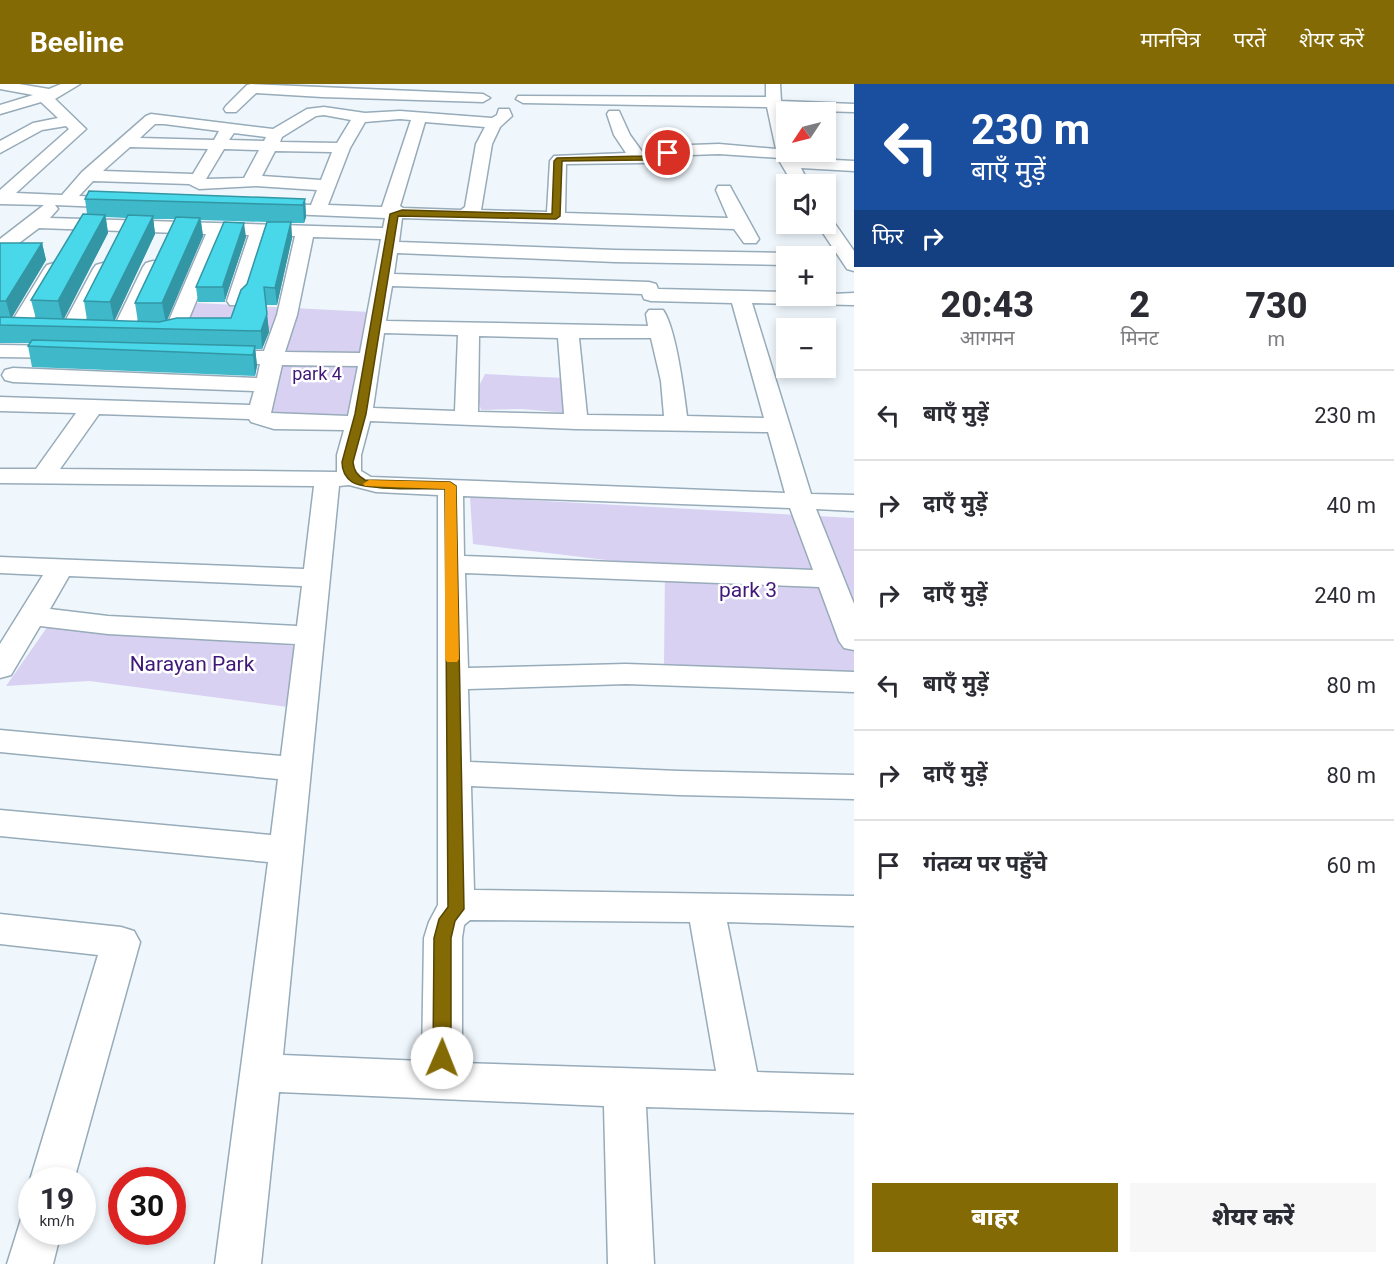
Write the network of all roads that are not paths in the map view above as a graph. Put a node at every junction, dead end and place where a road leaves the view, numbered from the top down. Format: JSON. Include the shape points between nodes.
{"nodes":[{"id":1,"x":74,"y":84,"type":"edge"},
{"id":2,"x":773,"y":84,"type":"edge"},
{"id":3,"x":0,"y":86,"type":"edge"},
{"id":4,"x":485,"y":91,"type":"edge"},
{"id":5,"x":50,"y":94,"type":"junction"},
{"id":6,"x":523,"y":99,"type":"dead end"},
{"id":7,"x":694,"y":99,"type":"edge"},
{"id":8,"x":773,"y":103,"type":"junction"},
{"id":9,"x":231,"y":109,"type":"dead end"},
{"id":10,"x":0,"y":110,"type":"edge"},
{"id":11,"x":852,"y":111,"type":"edge"},
{"id":12,"x":614,"y":114,"type":"junction"},
{"id":13,"x":776,"y":115,"type":"edge"},
{"id":14,"x":363,"y":117,"type":"junction"},
{"id":15,"x":419,"y":118,"type":"junction"},
{"id":16,"x":500,"y":118,"type":"junction"},
{"id":17,"x":71,"y":121,"type":"junction"},
{"id":18,"x":230,"y":128,"type":"junction"},
{"id":19,"x":273,"y":140,"type":"junction"},
{"id":20,"x":129,"y":142,"type":"junction"},
{"id":21,"x":218,"y":144,"type":"junction"},
{"id":22,"x":0,"y":148,"type":"edge"},
{"id":23,"x":342,"y":148,"type":"junction"},
{"id":24,"x":776,"y":157,"type":"edge"},
{"id":25,"x":637,"y":158,"type":"junction"},
{"id":26,"x":820,"y":162,"type":"edge"},
{"id":27,"x":854,"y":166,"type":"edge"},
{"id":28,"x":88,"y":176,"type":"junction"},
{"id":29,"x":198,"y":179,"type":"junction"},
{"id":30,"x":252,"y":181,"type":"junction"},
{"id":31,"x":327,"y":184,"type":"junction"},
{"id":32,"x":724,"y":190,"type":"dead end"},
{"id":33,"x":0,"y":199,"type":"edge"},
{"id":34,"x":60,"y":201,"type":"junction"},
{"id":35,"x":138,"y":204,"type":"edge"},
{"id":36,"x":245,"y":207,"type":"edge"},
{"id":37,"x":317,"y":210,"type":"junction"},
{"id":38,"x":467,"y":213,"type":"junction"},
{"id":39,"x":556,"y":216,"type":"junction"},
{"id":40,"x":35,"y":223,"type":"junction"},
{"id":41,"x":79,"y":224,"type":"junction"},
{"id":42,"x":740,"y":224,"type":"junction"},
{"id":43,"x":123,"y":225,"type":"junction"},
{"id":44,"x":393,"y":227,"type":"junction"},
{"id":45,"x":217,"y":228,"type":"junction"},
{"id":46,"x":260,"y":230,"type":"junction"},
{"id":47,"x":306,"y":231,"type":"junction"},
{"id":48,"x":833,"y":234,"type":"edge"},
{"id":49,"x":165,"y":241,"type":"junction"},
{"id":50,"x":0,"y":248,"type":"edge"},
{"id":51,"x":641,"y":256,"type":"junction"},
{"id":52,"x":764,"y":258,"type":"junction"},
{"id":53,"x":776,"y":259,"type":"edge"},
{"id":54,"x":836,"y":260,"type":"edge"},
{"id":55,"x":852,"y":262,"type":"edge"},
{"id":56,"x":383,"y":280,"type":"junction"},
{"id":57,"x":650,"y":292,"type":"junction"},
{"id":58,"x":741,"y":298,"type":"junction"},
{"id":59,"x":854,"y":299,"type":"edge"},
{"id":60,"x":237,"y":301,"type":"edge"},
{"id":61,"x":9,"y":327,"type":"edge"},
{"id":62,"x":375,"y":327,"type":"junction"},
{"id":63,"x":71,"y":329,"type":"junction"},
{"id":64,"x":469,"y":329,"type":"junction"},
{"id":65,"x":122,"y":331,"type":"junction"},
{"id":66,"x":568,"y":332,"type":"junction"},
{"id":67,"x":661,"y":332,"type":"junction"},
{"id":68,"x":0,"y":351,"type":"edge"},
{"id":69,"x":91,"y":353,"type":"edge"},
{"id":70,"x":190,"y":356,"type":"edge"},
{"id":71,"x":272,"y":359,"type":"junction"},
{"id":72,"x":369,"y":360,"type":"junction"},
{"id":73,"x":12,"y":373,"type":"edge"},
{"id":74,"x":267,"y":384,"type":"junction"},
{"id":75,"x":0,"y":404,"type":"edge"},
{"id":76,"x":92,"y":407,"type":"junction"},
{"id":77,"x":258,"y":412,"type":"junction"},
{"id":78,"x":359,"y":418,"type":"junction"},
{"id":79,"x":465,"y":418,"type":"junction"},
{"id":80,"x":576,"y":422,"type":"junction"},
{"id":81,"x":676,"y":424,"type":"junction"},
{"id":82,"x":777,"y":425,"type":"junction"},
{"id":83,"x":0,"y":476,"type":"edge"},
{"id":84,"x":43,"y":476,"type":"junction"},
{"id":85,"x":340,"y":479,"type":"junction"},
{"id":86,"x":450,"y":486,"type":"junction"},
{"id":87,"x":800,"y":500,"type":"junction"},
{"id":88,"x":854,"y":503,"type":"edge"},
{"id":89,"x":451,"y":564,"type":"junction"},
{"id":90,"x":0,"y":565,"type":"edge"},
{"id":91,"x":61,"y":567,"type":"junction"},
{"id":92,"x":317,"y":578,"type":"junction"},
{"id":93,"x":830,"y":579,"type":"junction"},
{"id":94,"x":32,"y":616,"type":"junction"},
{"id":95,"x":311,"y":636,"type":"junction"},
{"id":96,"x":854,"y":641,"type":"edge"},
{"id":97,"x":0,"y":668,"type":"edge"},
{"id":98,"x":452,"y":680,"type":"junction"},
{"id":99,"x":854,"y":682,"type":"edge"},
{"id":100,"x":0,"y":741,"type":"edge"},
{"id":101,"x":296,"y":769,"type":"junction"},
{"id":102,"x":453,"y":774,"type":"junction"},
{"id":103,"x":854,"y":787,"type":"edge"},
{"id":104,"x":0,"y":823,"type":"edge"},
{"id":105,"x":287,"y":850,"type":"junction"},
{"id":106,"x":706,"y":907,"type":"junction"},
{"id":107,"x":456,"y":909,"type":"junction"},
{"id":108,"x":854,"y":911,"type":"edge"},
{"id":109,"x":0,"y":929,"type":"edge"},
{"id":110,"x":260,"y":1073,"type":"junction"},
{"id":111,"x":442,"y":1080,"type":"junction"},
{"id":112,"x":624,"y":1088,"type":"junction"},
{"id":113,"x":740,"y":1091,"type":"junction"},
{"id":114,"x":854,"y":1094,"type":"edge"},
{"id":115,"x":56,"y":1167,"type":"edge"},
{"id":116,"x":35,"y":1245,"type":"edge"},
{"id":117,"x":30,"y":1264,"type":"edge"},
{"id":118,"x":238,"y":1264,"type":"edge"},
{"id":119,"x":630,"y":1264,"type":"edge"}],
"edges":[{"from":1,"to":5,"type":"street"},
{"from":2,"to":8,"type":"street"},
{"from":3,"to":5,"type":"street"},
{"from":4,"to":9,"type":"street","via":[[467,105],[315,101],[287,97],[292,91],[252,88]]},
{"from":4,"to":16,"type":"street","via":[[480,108],[502,111]]},
{"from":5,"to":10,"type":"street"},
{"from":5,"to":17,"type":"street","via":[[50,104]]},
{"from":6,"to":7,"type":"street"},
{"from":7,"to":8,"type":"street"},
{"from":7,"to":12,"type":"street"},
{"from":8,"to":11,"type":"street"},
{"from":8,"to":13,"type":"street"},
{"from":12,"to":16,"type":"street"},
{"from":12,"to":25,"type":"street"},
{"from":14,"to":15,"type":"street"},
{"from":14,"to":19,"type":"street","via":[[312,112]]},
{"from":14,"to":23,"type":"street"},
{"from":15,"to":16,"type":"street"},
{"from":15,"to":44,"type":"street","via":[[392,207]]},
{"from":16,"to":38,"type":"street","via":[[484,144],[473,209]]},
{"from":17,"to":22,"type":"street","via":[[38,126]]},
{"from":17,"to":33,"type":"street","via":[[78,127],[75,134]]},
{"from":18,"to":19,"type":"street"},
{"from":18,"to":20,"type":"street","via":[[155,118]]},
{"from":18,"to":21,"type":"street"},
{"from":19,"to":21,"type":"street"},
{"from":19,"to":23,"type":"street"},
{"from":19,"to":30,"type":"street"},
{"from":20,"to":21,"type":"street"},
{"from":20,"to":28,"type":"street"},
{"from":21,"to":29,"type":"street"},
{"from":23,"to":31,"type":"street"},
{"from":24,"to":25,"type":"street","via":[[719,149]]},
{"from":25,"to":39,"type":"street","via":[[560,159]]},
{"from":26,"to":27,"type":"street"},
{"from":28,"to":29,"type":"street"},
{"from":28,"to":34,"type":"street"},
{"from":29,"to":30,"type":"street","via":[[196,182],[203,185]]},
{"from":30,"to":31,"type":"street"},
{"from":31,"to":37,"type":"street"},
{"from":32,"to":42,"type":"street"},
{"from":33,"to":34,"type":"street"},
{"from":34,"to":35,"type":"street"},
{"from":34,"to":40,"type":"street"},
{"from":36,"to":37,"type":"street"},
{"from":37,"to":44,"type":"street"},
{"from":38,"to":39,"type":"street"},
{"from":38,"to":44,"type":"street"},
{"from":39,"to":42,"type":"street"},
{"from":40,"to":41,"type":"street"},
{"from":40,"to":50,"type":"street"},
{"from":41,"to":43,"type":"street"},
{"from":41,"to":61,"type":"street","via":[[65,251]]},
{"from":42,"to":52,"type":"street"},
{"from":43,"to":49,"type":"street"},
{"from":43,"to":63,"type":"street"},
{"from":44,"to":47,"type":"street"},
{"from":44,"to":51,"type":"street"},
{"from":44,"to":56,"type":"street"},
{"from":45,"to":46,"type":"street"},
{"from":45,"to":49,"type":"street"},
{"from":45,"to":65,"type":"street","via":[[176,329]]},
{"from":46,"to":47,"type":"street"},
{"from":46,"to":60,"type":"street"},
{"from":47,"to":71,"type":"street","via":[[287,315]]},
{"from":48,"to":55,"type":"street"},
{"from":49,"to":65,"type":"street"},
{"from":51,"to":52,"type":"street"},
{"from":51,"to":57,"type":"street"},
{"from":52,"to":53,"type":"street"},
{"from":54,"to":55,"type":"street"},
{"from":56,"to":57,"type":"street"},
{"from":56,"to":62,"type":"street"},
{"from":57,"to":58,"type":"street"},
{"from":57,"to":67,"type":"street"},
{"from":58,"to":59,"type":"street"},
{"from":58,"to":82,"type":"street"},
{"from":61,"to":63,"type":"street"},
{"from":62,"to":64,"type":"street"},
{"from":62,"to":72,"type":"street"},
{"from":63,"to":65,"type":"street"},
{"from":64,"to":66,"type":"street"},
{"from":64,"to":79,"type":"street"},
{"from":66,"to":67,"type":"street"},
{"from":66,"to":80,"type":"street"},
{"from":67,"to":81,"type":"street"},
{"from":68,"to":69,"type":"street"},
{"from":70,"to":71,"type":"street"},
{"from":71,"to":72,"type":"street"},
{"from":71,"to":74,"type":"street"},
{"from":72,"to":78,"type":"street"},
{"from":73,"to":74,"type":"street"},
{"from":74,"to":77,"type":"street"},
{"from":75,"to":76,"type":"street"},
{"from":76,"to":77,"type":"street"},
{"from":76,"to":84,"type":"street"},
{"from":77,"to":78,"type":"street","via":[[259,417],[274,422]]},
{"from":78,"to":79,"type":"street"},
{"from":78,"to":85,"type":"street","via":[[348,470]]},
{"from":79,"to":80,"type":"street"},
{"from":80,"to":81,"type":"street"},
{"from":81,"to":82,"type":"street"},
{"from":82,"to":87,"type":"street"},
{"from":83,"to":84,"type":"street"},
{"from":84,"to":85,"type":"street"},
{"from":85,"to":86,"type":"street","via":[[376,485]]},
{"from":85,"to":92,"type":"street"},
{"from":86,"to":87,"type":"street"},
{"from":86,"to":89,"type":"street"},
{"from":87,"to":88,"type":"street"},
{"from":87,"to":93,"type":"street"},
{"from":89,"to":93,"type":"street"},
{"from":89,"to":98,"type":"street"},
{"from":90,"to":91,"type":"street"},
{"from":91,"to":92,"type":"street"},
{"from":91,"to":94,"type":"street"},
{"from":92,"to":95,"type":"street"},
{"from":93,"to":96,"type":"street"},
{"from":94,"to":95,"type":"street","via":[[108,625]]},
{"from":94,"to":97,"type":"street"},
{"from":95,"to":101,"type":"street"},
{"from":98,"to":99,"type":"street","via":[[626,674]]},
{"from":98,"to":102,"type":"street"},
{"from":100,"to":101,"type":"street"},
{"from":101,"to":105,"type":"street"},
{"from":102,"to":103,"type":"street"},
{"from":102,"to":107,"type":"street"},
{"from":104,"to":105,"type":"street"},
{"from":105,"to":110,"type":"street"},
{"from":106,"to":107,"type":"street"},
{"from":106,"to":108,"type":"street"},
{"from":106,"to":113,"type":"street"},
{"from":107,"to":111,"type":"street","via":[[447,919],[442,938]]},
{"from":109,"to":115,"type":"street","via":[[121,942]]},
{"from":110,"to":111,"type":"street"},
{"from":110,"to":118,"type":"street"},
{"from":111,"to":112,"type":"street"},
{"from":112,"to":113,"type":"street"},
{"from":112,"to":119,"type":"street"},
{"from":113,"to":114,"type":"street"},
{"from":116,"to":117,"type":"street"}]}
